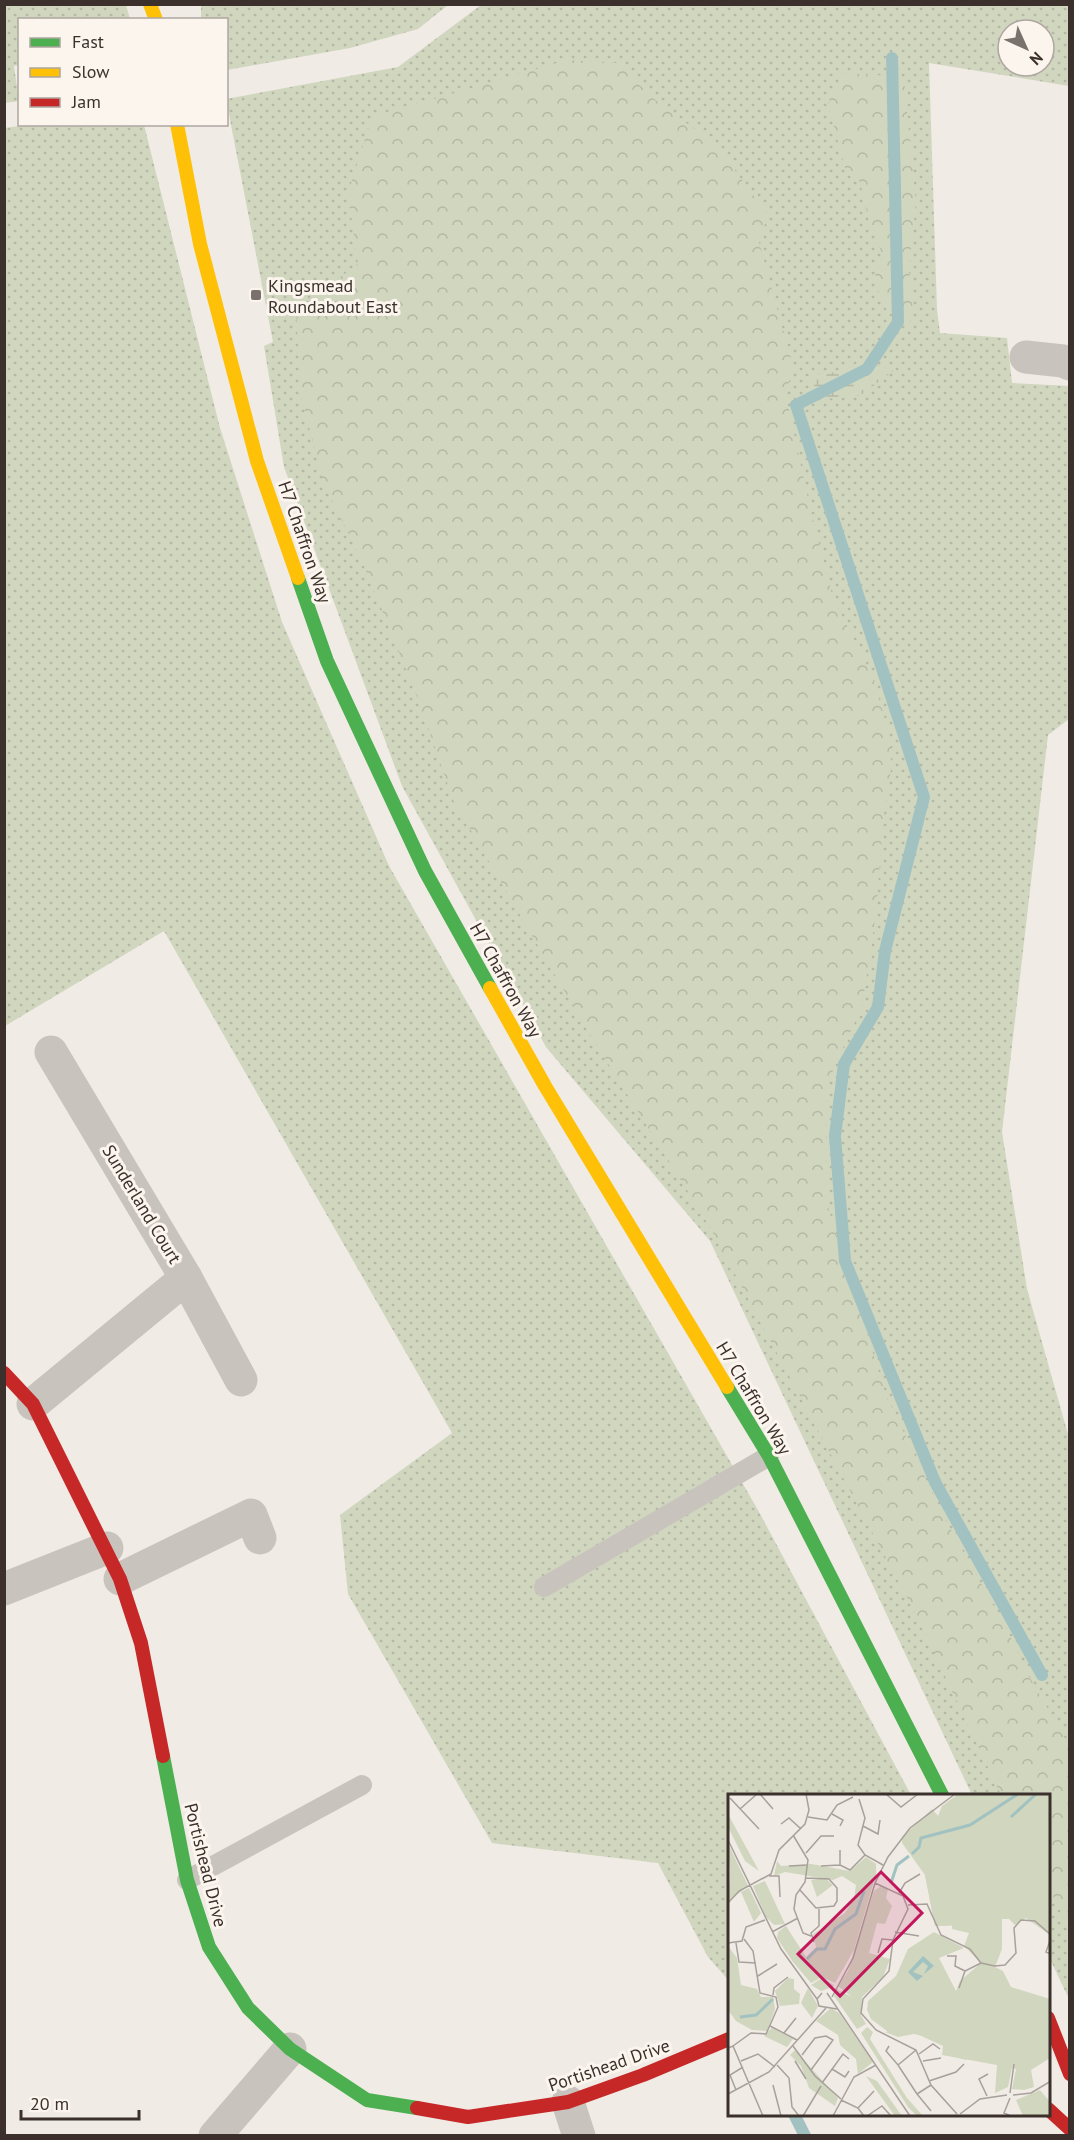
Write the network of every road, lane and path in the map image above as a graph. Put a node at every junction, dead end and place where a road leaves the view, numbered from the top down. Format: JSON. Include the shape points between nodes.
{"nodes":[{"id":1,"x":150,"y":4,"type":"edge"},
{"id":2,"x":157,"y":18,"type":"edge"},
{"id":3,"x":177,"y":126,"type":"edge"},
{"id":4,"x":1026,"y":357,"type":"dead end"},
{"id":5,"x":1070,"y":364,"type":"edge"},
{"id":6,"x":51,"y":1052,"type":"dead end"},
{"id":7,"x":186,"y":1278,"type":"junction"},
{"id":8,"x":4,"y":1373,"type":"edge"},
{"id":9,"x":241,"y":1380,"type":"dead end"},
{"id":10,"x":33,"y":1404,"type":"junction"},
{"id":11,"x":769,"y":1456,"type":"junction"},
{"id":12,"x":260,"y":1538,"type":"dead end"},
{"id":13,"x":107,"y":1548,"type":"junction"},
{"id":14,"x":120,"y":1579,"type":"junction"},
{"id":15,"x":544,"y":1587,"type":"dead end"},
{"id":16,"x":4,"y":1589,"type":"edge"},
{"id":17,"x":362,"y":1785,"type":"dead end"},
{"id":18,"x":941,"y":1794,"type":"edge"},
{"id":19,"x":187,"y":1880,"type":"junction"},
{"id":20,"x":1050,"y":2022,"type":"edge"},
{"id":21,"x":1056,"y":2036,"type":"junction"},
{"id":22,"x":728,"y":2039,"type":"edge"},
{"id":23,"x":290,"y":2049,"type":"junction"},
{"id":24,"x":1070,"y":2050,"type":"edge"},
{"id":25,"x":1070,"y":2074,"type":"edge"},
{"id":26,"x":568,"y":2102,"type":"junction"},
{"id":27,"x":1050,"y":2111,"type":"edge"},
{"id":28,"x":1070,"y":2129,"type":"edge"},
{"id":29,"x":215,"y":2136,"type":"edge"},
{"id":30,"x":579,"y":2136,"type":"edge"}],
"edges":[{"from":1,"to":2,"type":"street"},
{"from":3,"to":11,"type":"street","name":"H7 Chaffron Way","via":[[200,244],[257,461],[332,672],[442,902],[545,1086]]},
{"from":4,"to":5,"type":"street"},
{"from":6,"to":7,"type":"street","name":"Sunderland Court"},
{"from":7,"to":9,"type":"street"},
{"from":7,"to":10,"type":"street","name":"Sunderland Court"},
{"from":8,"to":10,"type":"street","name":"Portishead Drive"},
{"from":10,"to":13,"type":"street","name":"Portishead Drive"},
{"from":11,"to":15,"type":"lane"},
{"from":11,"to":18,"type":"street","name":"H7 Chaffron Way"},
{"from":12,"to":14,"type":"street","via":[[250,1515]]},
{"from":13,"to":14,"type":"street","name":"Portishead Drive"},
{"from":13,"to":16,"type":"street"},
{"from":14,"to":19,"type":"street","name":"Portishead Drive","via":[[141,1643]]},
{"from":17,"to":19,"type":"lane"},
{"from":19,"to":23,"type":"street","name":"Portishead Drive","via":[[208,1947],[248,2008]]},
{"from":20,"to":21,"type":"street"},
{"from":21,"to":24,"type":"street"},
{"from":21,"to":25,"type":"street"},
{"from":22,"to":26,"type":"street","name":"Portishead Drive"},
{"from":23,"to":26,"type":"street","name":"Portishead Drive","via":[[367,2100],[468,2117]]},
{"from":23,"to":29,"type":"street"},
{"from":26,"to":30,"type":"street"},
{"from":27,"to":28,"type":"street"}]}
